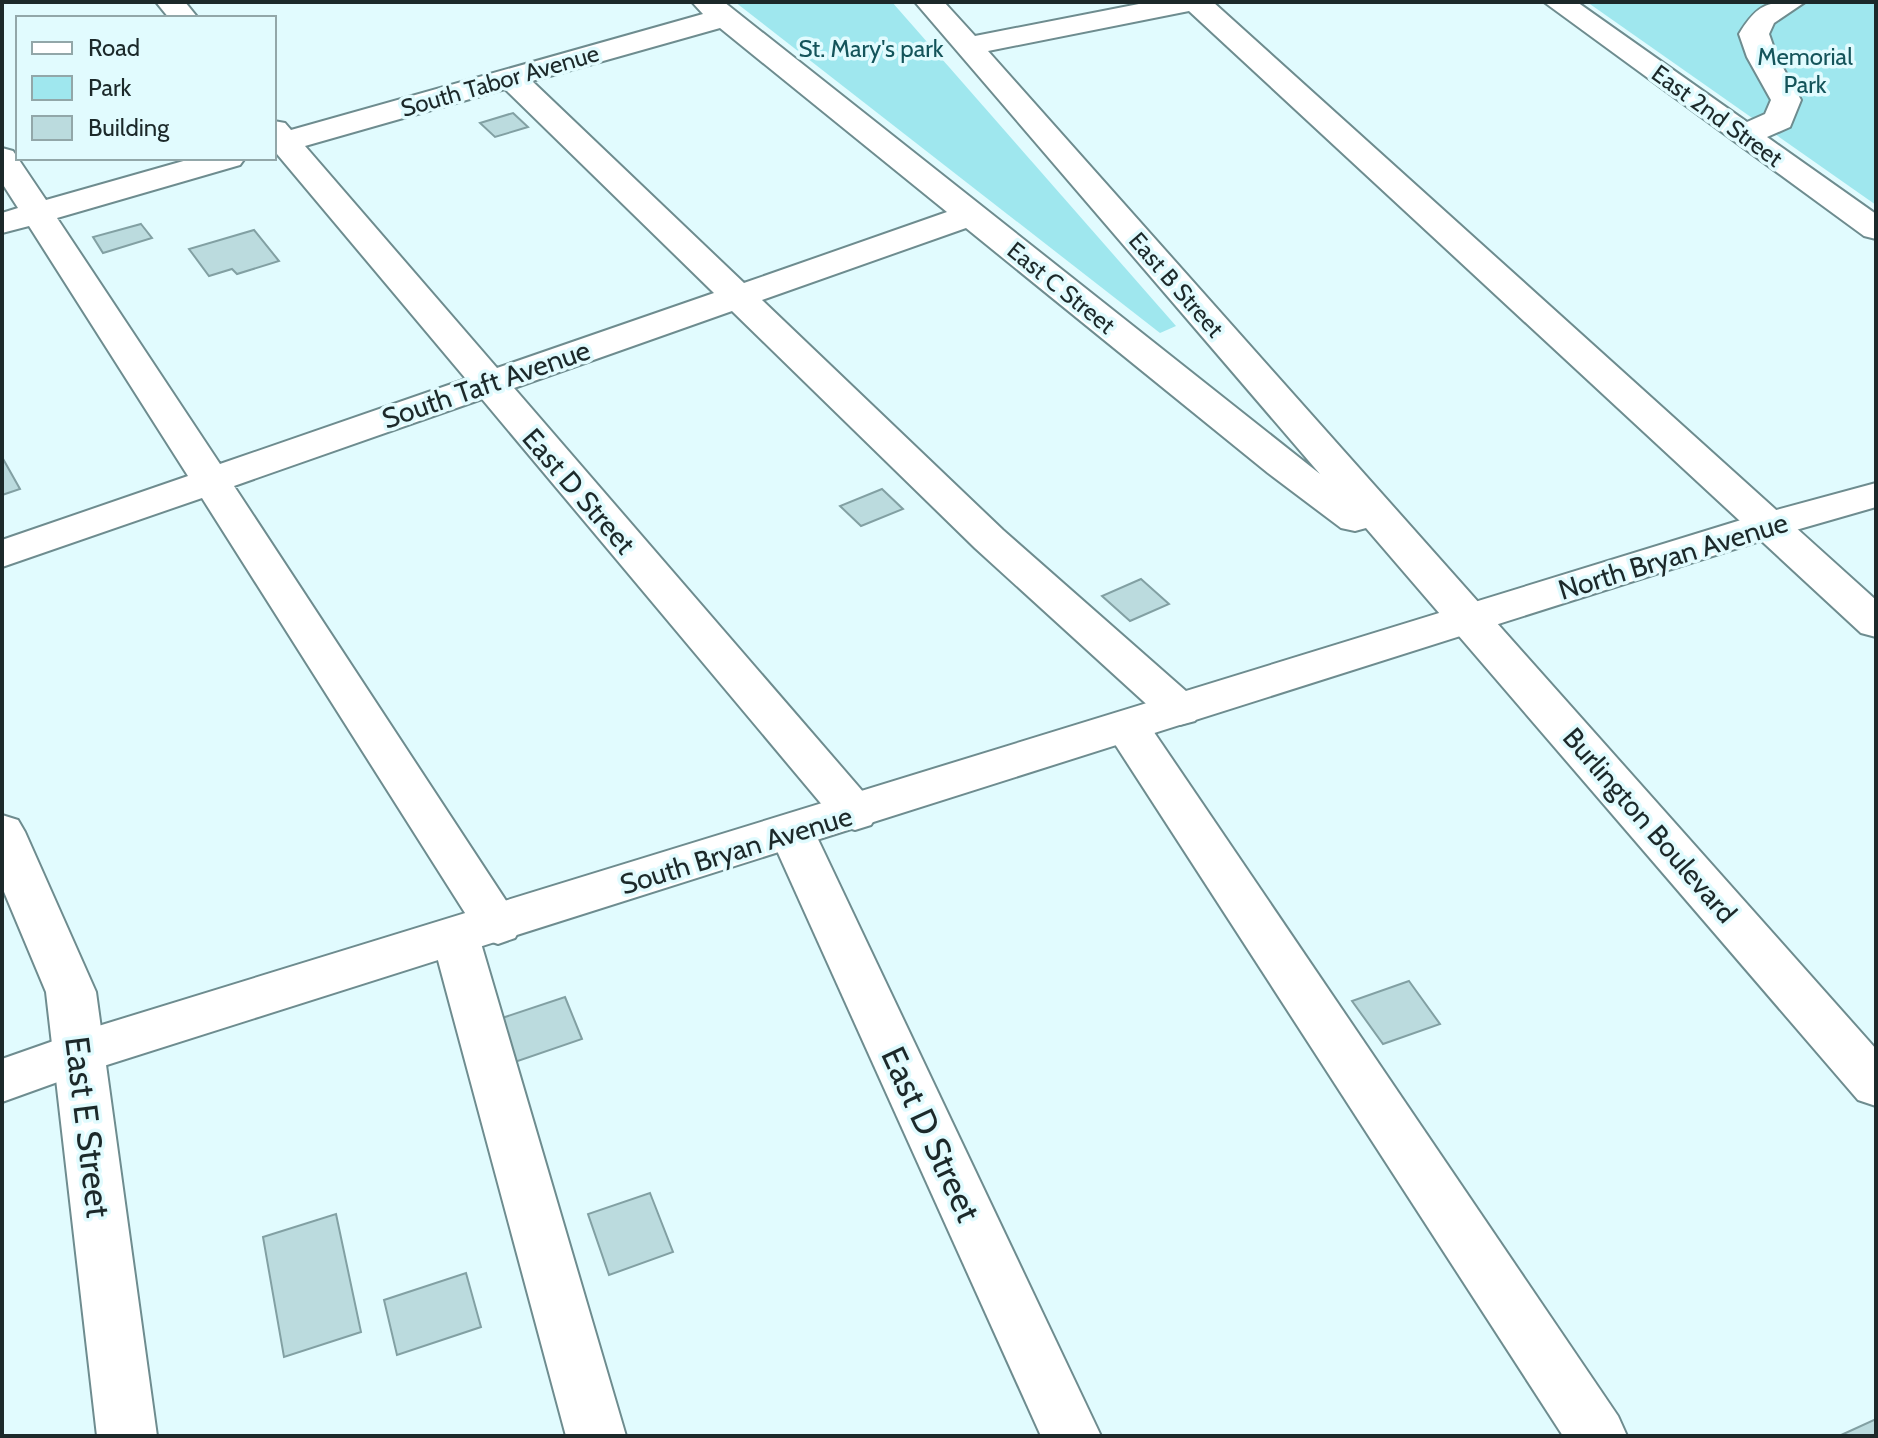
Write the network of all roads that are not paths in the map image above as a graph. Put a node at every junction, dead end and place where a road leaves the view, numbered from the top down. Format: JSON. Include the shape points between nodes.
{"nodes":[{"id":1,"x":929,"y":2,"type":"edge"},
{"id":2,"x":1194,"y":2,"type":"edge"},
{"id":3,"x":1558,"y":2,"type":"edge"},
{"id":4,"x":1791,"y":2,"type":"edge"},
{"id":5,"x":715,"y":10,"type":"edge"},
{"id":6,"x":968,"y":46,"type":"junction"},
{"id":7,"x":511,"y":78,"type":"junction"},
{"id":8,"x":1744,"y":135,"type":"junction"},
{"id":9,"x":277,"y":139,"type":"edge"},
{"id":10,"x":2,"y":158,"type":"edge"},
{"id":11,"x":222,"y":160,"type":"edge"},
{"id":12,"x":971,"y":215,"type":"junction"},
{"id":13,"x":20,"y":218,"type":"edge"},
{"id":14,"x":1876,"y":229,"type":"edge"},
{"id":15,"x":737,"y":297,"type":"junction"},
{"id":16,"x":487,"y":384,"type":"junction"},
{"id":17,"x":211,"y":481,"type":"junction"},
{"id":18,"x":1876,"y":495,"type":"edge"},
{"id":19,"x":1768,"y":525,"type":"junction"},
{"id":20,"x":2,"y":554,"type":"edge"},
{"id":21,"x":1422,"y":567,"type":"junction"},
{"id":22,"x":1470,"y":619,"type":"junction"},
{"id":23,"x":1876,"y":623,"type":"edge"},
{"id":24,"x":1180,"y":710,"type":"junction"},
{"id":25,"x":1127,"y":727,"type":"junction"},
{"id":26,"x":855,"y":813,"type":"junction"},
{"id":27,"x":2,"y":832,"type":"edge"},
{"id":28,"x":792,"y":833,"type":"junction"},
{"id":29,"x":477,"y":931,"type":"junction"},
{"id":30,"x":79,"y":1053,"type":"junction"},
{"id":31,"x":2,"y":1081,"type":"edge"},
{"id":32,"x":1876,"y":1085,"type":"edge"},
{"id":33,"x":127,"y":1436,"type":"edge"},
{"id":34,"x":596,"y":1436,"type":"edge"},
{"id":35,"x":1071,"y":1436,"type":"edge"},
{"id":36,"x":1597,"y":1436,"type":"edge"}],
"edges":[{"from":1,"to":6,"type":"street","name":"East B Street"},
{"from":2,"to":6,"type":"street"},
{"from":2,"to":19,"type":"street"},
{"from":3,"to":8,"type":"street","name":"East 2nd Street"},
{"from":4,"to":8,"type":"street","via":[[1763,18],[1754,34],[1786,100],[1779,120]]},
{"from":5,"to":7,"type":"street","name":"South Tabor Avenue"},
{"from":5,"to":12,"type":"street","name":"East C Street"},
{"from":6,"to":21,"type":"street","name":"East B Street"},
{"from":7,"to":9,"type":"street","name":"South Tabor Avenue"},
{"from":7,"to":15,"type":"street"},
{"from":8,"to":14,"type":"street","name":"East 2nd Street"},
{"from":9,"to":16,"type":"street","name":"East D Street"},
{"from":10,"to":13,"type":"street"},
{"from":11,"to":13,"type":"street"},
{"from":12,"to":15,"type":"street","name":"South Taft Avenue"},
{"from":12,"to":21,"type":"street","name":"East C Street","via":[[1282,465]]},
{"from":13,"to":17,"type":"street"},
{"from":15,"to":16,"type":"street","name":"South Taft Avenue"},
{"from":15,"to":24,"type":"street","via":[[989,539]]},
{"from":16,"to":17,"type":"street","name":"South Taft Avenue"},
{"from":16,"to":26,"type":"street","name":"East D Street"},
{"from":17,"to":20,"type":"street","name":"South Taft Avenue"},
{"from":17,"to":29,"type":"street"},
{"from":18,"to":19,"type":"street","name":"North Bryan Avenue"},
{"from":19,"to":22,"type":"street","name":"North Bryan Avenue"},
{"from":19,"to":23,"type":"street"},
{"from":21,"to":22,"type":"street","name":"Burlington Boulevard"},
{"from":22,"to":24,"type":"street","name":"South Bryan Avenue"},
{"from":22,"to":32,"type":"street","name":"Burlington Boulevard"},
{"from":24,"to":25,"type":"street","name":"South Bryan Avenue"},
{"from":25,"to":26,"type":"street","name":"South Bryan Avenue"},
{"from":25,"to":36,"type":"street"},
{"from":26,"to":28,"type":"street","name":"South Bryan Avenue"},
{"from":27,"to":30,"type":"street","name":"East E Street","via":[[71,992]]},
{"from":28,"to":29,"type":"street","name":"South Bryan Avenue"},
{"from":28,"to":35,"type":"street","name":"East D Street"},
{"from":29,"to":30,"type":"street","name":"South Bryan Avenue"},
{"from":29,"to":34,"type":"street"},
{"from":30,"to":31,"type":"street","name":"South Bryan Avenue"},
{"from":30,"to":33,"type":"street","name":"East E Street"}]}
